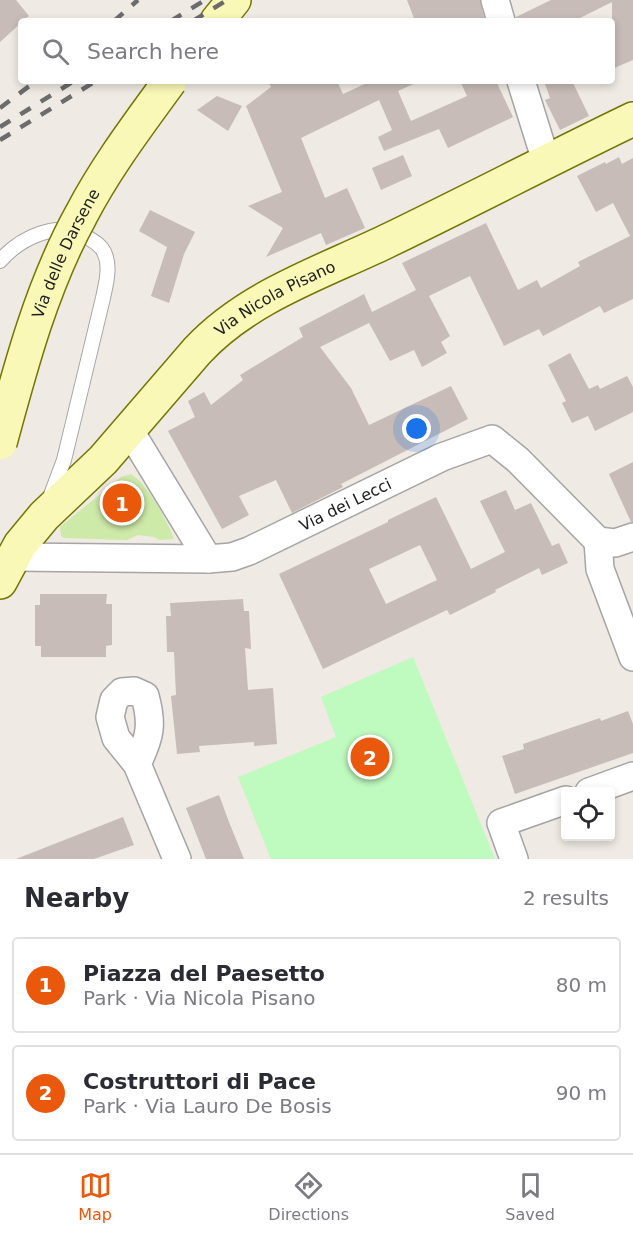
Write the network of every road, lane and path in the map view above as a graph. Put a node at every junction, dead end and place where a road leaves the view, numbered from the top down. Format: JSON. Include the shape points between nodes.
{"nodes":[{"id":1,"x":234,"y":0,"type":"edge"},
{"id":2,"x":495,"y":0,"type":"edge"},
{"id":3,"x":219,"y":18,"type":"edge"},
{"id":4,"x":500,"y":18,"type":"edge"},
{"id":5,"x":168,"y":84,"type":"edge"},
{"id":6,"x":522,"y":84,"type":"edge"},
{"id":7,"x":633,"y":119,"type":"edge"},
{"id":8,"x":546,"y":161,"type":"junction"},
{"id":9,"x":0,"y":261,"type":"edge"},
{"id":10,"x":130,"y":431,"type":"junction"},
{"id":11,"x":0,"y":443,"type":"edge"},
{"id":12,"x":44,"y":516,"type":"junction"},
{"id":13,"x":633,"y":537,"type":"edge"},
{"id":14,"x":598,"y":541,"type":"junction"},
{"id":15,"x":208,"y":560,"type":"junction"},
{"id":16,"x":6,"y":569,"type":"edge"},
{"id":17,"x":633,"y":657,"type":"edge"},
{"id":18,"x":137,"y":764,"type":"dead end"},
{"id":19,"x":633,"y":776,"type":"edge"},
{"id":20,"x":603,"y":787,"type":"edge"},
{"id":21,"x":561,"y":802,"type":"edge"},
{"id":22,"x":177,"y":859,"type":"edge"},
{"id":23,"x":514,"y":859,"type":"edge"}],
"edges":[{"from":1,"to":3,"type":"street"},
{"from":2,"to":4,"type":"street"},
{"from":5,"to":11,"type":"street","name":"Via delle Darsene","bridge":true,"via":[[101,180],[60,258],[24,357]]},
{"from":6,"to":8,"type":"street"},
{"from":7,"to":8,"type":"street","name":"Via Nicola Pisano"},
{"from":8,"to":10,"type":"street","name":"Via Nicola Pisano","via":[[243,312],[210,337]]},
{"from":9,"to":12,"type":"lane","via":[[17,246],[58,229],[78,232],[95,242],[104,251],[106,261],[103,298],[69,440]]},
{"from":10,"to":12,"type":"street","name":"Via Nicola Pisano"},
{"from":10,"to":15,"type":"street"},
{"from":12,"to":16,"type":"street","name":"Via Nicola Pisano"},
{"from":13,"to":14,"type":"street","via":[[615,543]]},
{"from":14,"to":15,"type":"street","name":"Via dei Lecci","via":[[518,460],[492,440],[442,457],[241,555]]},
{"from":14,"to":17,"type":"street","via":[[600,569]]},
{"from":15,"to":16,"type":"street","name":"Via dei Lecci"},
{"from":18,"to":22,"type":"street"},
{"from":19,"to":20,"type":"street"},
{"from":21,"to":23,"type":"street","via":[[501,823]]}]}
